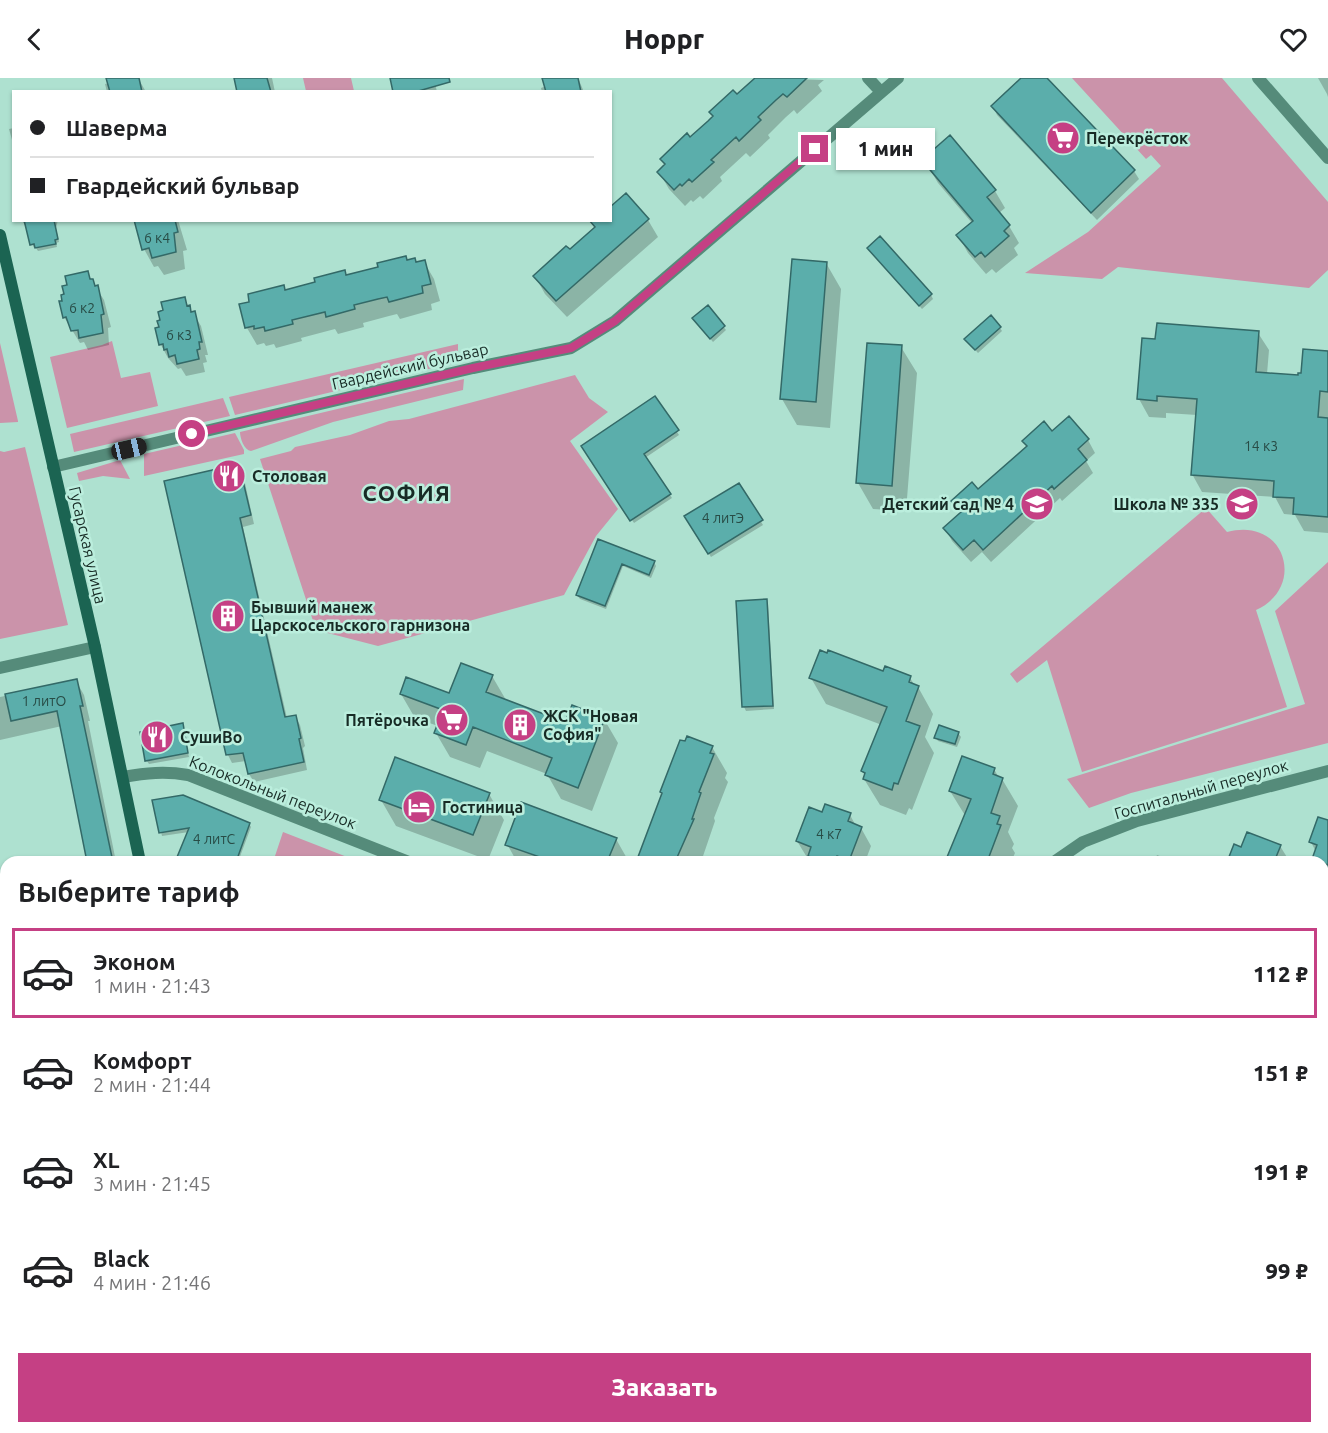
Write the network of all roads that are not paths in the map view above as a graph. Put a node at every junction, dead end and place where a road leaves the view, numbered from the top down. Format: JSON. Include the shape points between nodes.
{"nodes":[{"id":1,"x":868,"y":78,"type":"edge"},
{"id":2,"x":898,"y":78,"type":"edge"},
{"id":3,"x":1258,"y":78,"type":"edge"},
{"id":4,"x":881,"y":92,"type":"junction"},
{"id":5,"x":1328,"y":158,"type":"edge"},
{"id":6,"x":0,"y":235,"type":"edge"},
{"id":7,"x":53,"y":467,"type":"junction"},
{"id":8,"x":95,"y":648,"type":"junction"},
{"id":9,"x":0,"y":668,"type":"edge"},
{"id":10,"x":1328,"y":771,"type":"edge"},
{"id":11,"x":123,"y":777,"type":"junction"},
{"id":12,"x":139,"y":856,"type":"edge"},
{"id":13,"x":394,"y":856,"type":"edge"},
{"id":14,"x":1063,"y":856,"type":"edge"}],
"edges":[{"from":1,"to":4,"type":"street"},
{"from":2,"to":4,"type":"street","name":"Гвардейский бульвар"},
{"from":3,"to":5,"type":"street"},
{"from":4,"to":7,"type":"street","name":"Гвардейский бульвар","via":[[615,321],[571,348]]},
{"from":6,"to":7,"type":"street","name":"Гусарская улица"},
{"from":7,"to":8,"type":"street","name":"Гусарская улица"},
{"from":8,"to":9,"type":"street"},
{"from":8,"to":11,"type":"street","name":"Гусарская улица"},
{"from":10,"to":14,"type":"street","name":"Госпитальный переулок","via":[[1137,821],[1083,842]]},
{"from":11,"to":12,"type":"street","name":"Гусарская улица"},
{"from":11,"to":13,"type":"street","name":"Колокольный переулок","via":[[152,772],[188,775]]}]}
